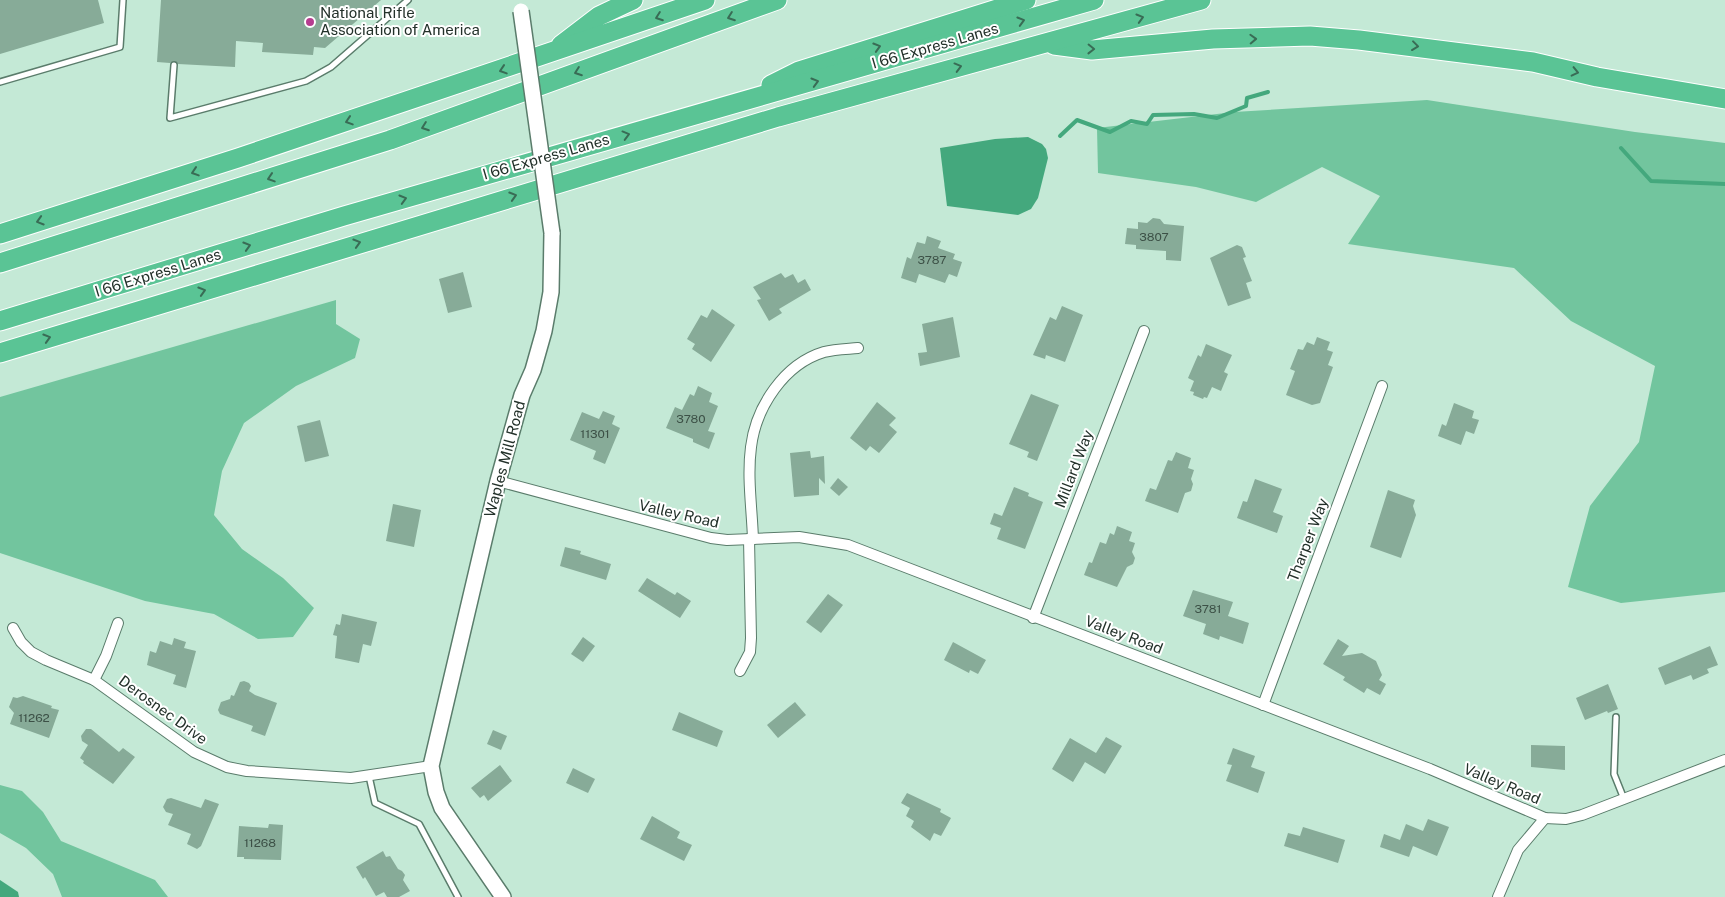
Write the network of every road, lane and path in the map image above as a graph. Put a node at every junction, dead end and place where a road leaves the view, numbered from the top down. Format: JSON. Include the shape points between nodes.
{"nodes":[{"id":1,"x":123,"y":0,"type":"edge"},
{"id":2,"x":408,"y":0,"type":"edge"},
{"id":3,"x":633,"y":0,"type":"edge"},
{"id":4,"x":704,"y":0,"type":"edge"},
{"id":5,"x":777,"y":0,"type":"edge"},
{"id":6,"x":1026,"y":0,"type":"edge"},
{"id":7,"x":1094,"y":0,"type":"edge"},
{"id":8,"x":1201,"y":0,"type":"edge"},
{"id":9,"x":520,"y":6,"type":"edge"},
{"id":10,"x":1042,"y":44,"type":"junction"},
{"id":11,"x":549,"y":54,"type":"junction"},
{"id":12,"x":174,"y":65,"type":"dead end"},
{"id":13,"x":0,"y":82,"type":"edge"},
{"id":14,"x":1725,"y":99,"type":"edge"},
{"id":15,"x":718,"y":110,"type":"junction"},
{"id":16,"x":0,"y":234,"type":"edge"},
{"id":17,"x":0,"y":263,"type":"edge"},
{"id":18,"x":0,"y":321,"type":"edge"},
{"id":19,"x":1144,"y":331,"type":"dead end"},
{"id":20,"x":858,"y":348,"type":"dead end"},
{"id":21,"x":0,"y":352,"type":"edge"},
{"id":22,"x":1382,"y":386,"type":"dead end"},
{"id":23,"x":498,"y":481,"type":"junction"},
{"id":24,"x":751,"y":539,"type":"junction"},
{"id":25,"x":1033,"y":618,"type":"junction"},
{"id":26,"x":118,"y":623,"type":"dead end"},
{"id":27,"x":13,"y":628,"type":"dead end"},
{"id":28,"x":740,"y":671,"type":"dead end"},
{"id":29,"x":94,"y":680,"type":"junction"},
{"id":30,"x":1262,"y":705,"type":"junction"},
{"id":31,"x":1616,"y":717,"type":"dead end"},
{"id":32,"x":1725,"y":760,"type":"edge"},
{"id":33,"x":431,"y":766,"type":"junction"},
{"id":34,"x":369,"y":776,"type":"junction"},
{"id":35,"x":1625,"y":799,"type":"junction"},
{"id":36,"x":1544,"y":818,"type":"junction"},
{"id":37,"x":458,"y":897,"type":"edge"},
{"id":38,"x":503,"y":897,"type":"edge"},
{"id":39,"x":1498,"y":897,"type":"edge"}],
"edges":[{"from":1,"to":13,"type":"lane","via":[[120,47]]},
{"from":2,"to":12,"type":"lane","via":[[331,67],[306,81],[170,118]]},
{"from":3,"to":11,"type":"highway","via":[[599,16]]},
{"from":4,"to":11,"type":"highway","one_way":true},
{"from":5,"to":17,"type":"highway","one_way":true,"via":[[390,140]]},
{"from":15,"to":6,"type":"highway","one_way":true,"via":[[799,71]]},
{"from":15,"to":7,"type":"highway","name":"I 66 Express Lanes","one_way":true},
{"from":10,"to":8,"type":"highway","one_way":true},
{"from":9,"to":23,"type":"main road","name":"Waples Mill Road","bridge":true,"via":[[554,254],[544,331]]},
{"from":10,"to":14,"type":"highway","one_way":true,"via":[[1092,50],[1310,36],[1533,62],[1597,77]]},
{"from":21,"to":10,"type":"highway","one_way":true,"via":[[759,123]]},
{"from":11,"to":16,"type":"highway","one_way":true},
{"from":18,"to":15,"type":"highway","name":"I 66 Express Lanes","one_way":true,"via":[[344,216]]},
{"from":19,"to":25,"type":"street","name":"Millard Way"},
{"from":20,"to":24,"type":"street","via":[[826,351],[813,356],[784,377],[769,397],[751,447]]},
{"from":22,"to":30,"type":"street","name":"Tharper Way"},
{"from":23,"to":24,"type":"street","name":"Valley Road","via":[[674,530],[711,538]]},
{"from":23,"to":33,"type":"main road","name":"Waples Mill Road"},
{"from":24,"to":25,"type":"street","name":"Valley Road","via":[[799,537],[848,545]]},
{"from":24,"to":28,"type":"street","via":[[750,652]]},
{"from":25,"to":30,"type":"street","name":"Valley Road"},
{"from":26,"to":29,"type":"street"},
{"from":27,"to":29,"type":"street","name":"Derosnec Drive","via":[[32,652]]},
{"from":29,"to":34,"type":"street","name":"Derosnec Drive","via":[[194,752],[227,767],[326,778]]},
{"from":30,"to":36,"type":"street","name":"Valley Road","via":[[1430,769]]},
{"from":31,"to":35,"type":"lane","via":[[1614,774]]},
{"from":32,"to":35,"type":"street","name":"Valley Road"},
{"from":33,"to":34,"type":"street","name":"Derosnec Drive"},
{"from":33,"to":38,"type":"main road","name":"Waples Mill Road","via":[[442,808]]},
{"from":34,"to":37,"type":"lane","via":[[375,803],[402,814],[422,828]]},
{"from":35,"to":36,"type":"street","name":"Valley Road","via":[[1566,819]]},
{"from":36,"to":39,"type":"street","via":[[1518,850]]}]}
